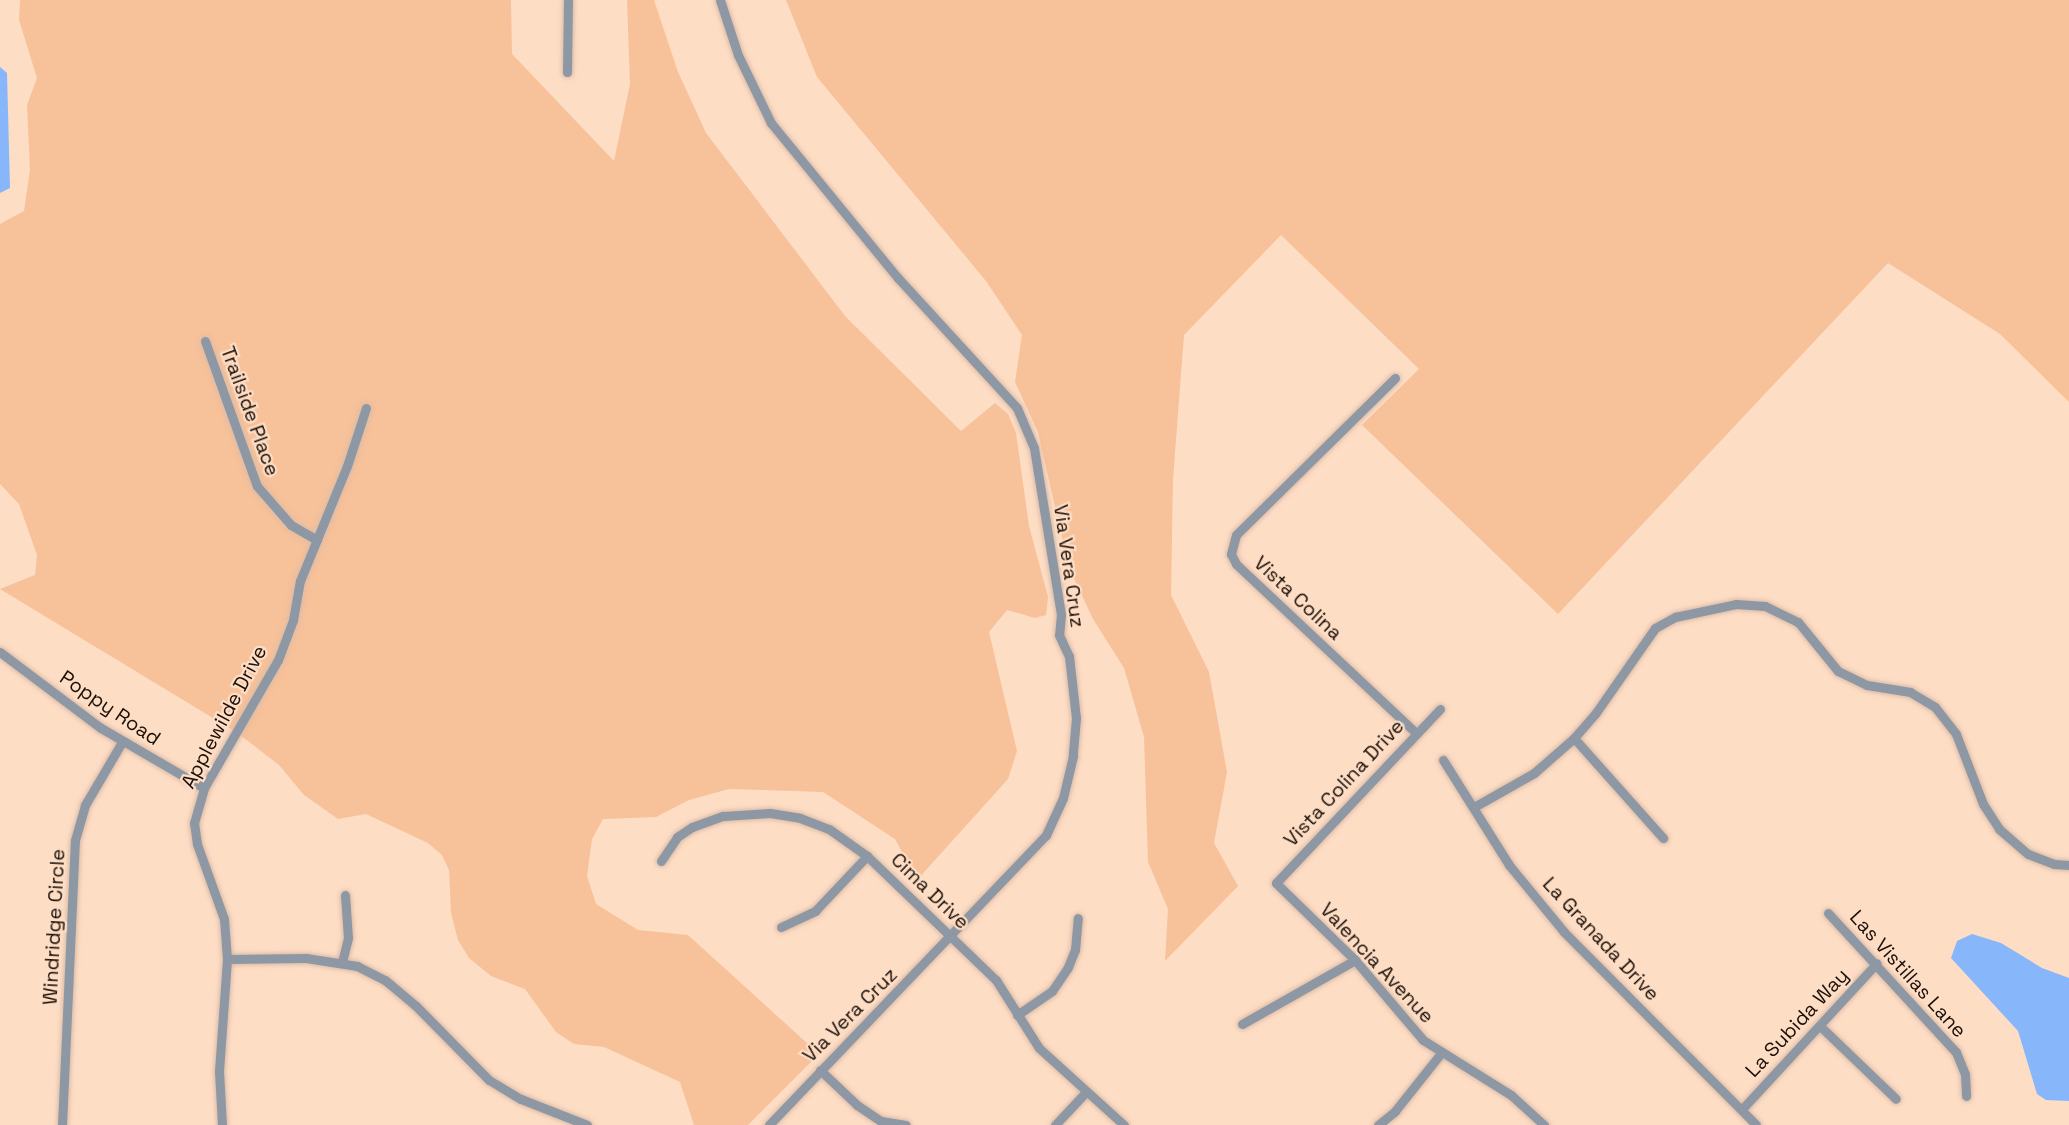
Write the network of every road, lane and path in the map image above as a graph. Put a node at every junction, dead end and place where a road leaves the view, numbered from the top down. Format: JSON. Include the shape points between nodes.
{"nodes":[{"id":1,"x":568,"y":0,"type":"edge"},
{"id":2,"x":720,"y":0,"type":"edge"},
{"id":3,"x":567,"y":72,"type":"dead end"},
{"id":4,"x":205,"y":341,"type":"dead end"},
{"id":5,"x":1395,"y":378,"type":"dead end"},
{"id":6,"x":366,"y":408,"type":"dead end"},
{"id":7,"x":317,"y":540,"type":"junction"},
{"id":8,"x":0,"y":652,"type":"edge"},
{"id":9,"x":1440,"y":709,"type":"dead end"},
{"id":10,"x":1416,"y":733,"type":"junction"},
{"id":11,"x":1574,"y":738,"type":"junction"},
{"id":12,"x":122,"y":741,"type":"junction"},
{"id":13,"x":1443,"y":760,"type":"dead end"},
{"id":14,"x":204,"y":788,"type":"junction"},
{"id":15,"x":1474,"y":807,"type":"junction"},
{"id":16,"x":1663,"y":837,"type":"dead end"},
{"id":17,"x":867,"y":856,"type":"junction"},
{"id":18,"x":661,"y":861,"type":"dead end"},
{"id":19,"x":2069,"y":865,"type":"edge"},
{"id":20,"x":1276,"y":883,"type":"joint"},
{"id":21,"x":345,"y":895,"type":"dead end"},
{"id":22,"x":1828,"y":913,"type":"dead end"},
{"id":23,"x":1078,"y":918,"type":"dead end"},
{"id":24,"x":781,"y":927,"type":"dead end"},
{"id":25,"x":952,"y":937,"type":"junction"},
{"id":26,"x":227,"y":959,"type":"junction"},
{"id":27,"x":1355,"y":960,"type":"junction"},
{"id":28,"x":342,"y":962,"type":"junction"},
{"id":29,"x":1877,"y":963,"type":"junction"},
{"id":30,"x":1017,"y":1015,"type":"junction"},
{"id":31,"x":1242,"y":1024,"type":"dead end"},
{"id":32,"x":1820,"y":1026,"type":"junction"},
{"id":33,"x":1442,"y":1052,"type":"junction"},
{"id":34,"x":820,"y":1070,"type":"junction"},
{"id":35,"x":1086,"y":1092,"type":"junction"},
{"id":36,"x":1966,"y":1096,"type":"dead end"},
{"id":37,"x":1896,"y":1099,"type":"dead end"},
{"id":38,"x":1743,"y":1108,"type":"junction"},
{"id":39,"x":62,"y":1125,"type":"edge"},
{"id":40,"x":222,"y":1125,"type":"edge"},
{"id":41,"x":587,"y":1125,"type":"edge"},
{"id":42,"x":769,"y":1125,"type":"edge"},
{"id":43,"x":906,"y":1125,"type":"edge"},
{"id":44,"x":1055,"y":1125,"type":"edge"},
{"id":45,"x":1124,"y":1125,"type":"edge"},
{"id":46,"x":1378,"y":1125,"type":"edge"},
{"id":47,"x":1544,"y":1125,"type":"edge"},
{"id":48,"x":1756,"y":1125,"type":"edge"}],
"edges":[{"from":1,"to":3,"type":"street"},
{"from":2,"to":25,"type":"street","name":"Via Vera Cruz","via":[[738,55],[771,123],[898,278],[1017,408],[1034,448],[1061,614],[1059,635],[1069,656],[1076,718],[1073,756],[1063,798],[1046,835]]},
{"from":4,"to":7,"type":"street","name":"Trailside Place","via":[[257,486],[291,525]]},
{"from":5,"to":10,"type":"street","name":"Vista Colina","via":[[1236,535],[1231,554],[1236,564]]},
{"from":6,"to":7,"type":"street","name":"Applewilde Drive"},
{"from":7,"to":14,"type":"street","name":"Applewilde Drive","via":[[300,581],[293,620],[278,660]]},
{"from":8,"to":12,"type":"street","name":"Poppy Road"},
{"from":9,"to":10,"type":"street","name":"Vista Colina Drive"},
{"from":10,"to":20,"type":"street","name":"Vista Colina Drive"},
{"from":11,"to":15,"type":"street","via":[[1534,773]]},
{"from":11,"to":16,"type":"street"},
{"from":11,"to":19,"type":"street","via":[[1655,628],[1675,617],[1736,604],[1765,606],[1798,622],[1838,671],[1867,685],[1910,692],[1935,707],[1956,734],[1983,804],[1998,830],[2028,854]]},
{"from":12,"to":14,"type":"street","name":"Poppy Road"},
{"from":12,"to":39,"type":"street","name":"Windridge Circle","via":[[85,805],[75,840]]},
{"from":13,"to":15,"type":"street","name":"La Granada Drive"},
{"from":14,"to":26,"type":"street","name":"Applewilde Drive","via":[[194,823],[197,844],[224,919]]},
{"from":15,"to":38,"type":"street","name":"La Granada Drive","via":[[1509,865],[1564,932]]},
{"from":17,"to":18,"type":"street","name":"Cima Drive","via":[[842,837],[809,821],[753,812],[723,816],[692,827],[677,837]]},
{"from":17,"to":24,"type":"street","via":[[814,910]]},
{"from":17,"to":25,"type":"street","name":"Cima Drive"},
{"from":20,"to":27,"type":"street","name":"Valencia Avenue"},
{"from":21,"to":28,"type":"street","via":[[348,938]]},
{"from":22,"to":29,"type":"street","name":"Las Vistillas Lane"},
{"from":23,"to":30,"type":"street","via":[[1075,950],[1068,967],[1052,991]]},
{"from":25,"to":30,"type":"street","name":"Cima Drive","via":[[996,980]]},
{"from":25,"to":34,"type":"street","name":"Via Vera Cruz"},
{"from":26,"to":28,"type":"street"},
{"from":26,"to":40,"type":"street","name":"Applewilde Drive","via":[[219,1071]]},
{"from":27,"to":31,"type":"street"},
{"from":27,"to":33,"type":"street","name":"Valencia Avenue","via":[[1402,1020]]},
{"from":28,"to":41,"type":"street","via":[[385,980],[489,1080],[521,1100]]},
{"from":29,"to":32,"type":"street","name":"La Subida Way"},
{"from":29,"to":36,"type":"street","name":"Las Vistillas Lane","via":[[1956,1052],[1965,1074]]},
{"from":30,"to":35,"type":"street","name":"Cima Drive","via":[[1039,1048]]},
{"from":32,"to":37,"type":"street"},
{"from":32,"to":38,"type":"street","name":"La Subida Way"},
{"from":33,"to":46,"type":"street","via":[[1395,1111]]},
{"from":33,"to":47,"type":"street","name":"Valencia Avenue","via":[[1511,1095]]},
{"from":34,"to":42,"type":"street","name":"Via Vera Cruz"},
{"from":34,"to":43,"type":"street","via":[[873,1115]]},
{"from":35,"to":44,"type":"street"},
{"from":35,"to":45,"type":"street","name":"Cima Drive"},
{"from":38,"to":48,"type":"street","name":"La Granada Drive"}]}
